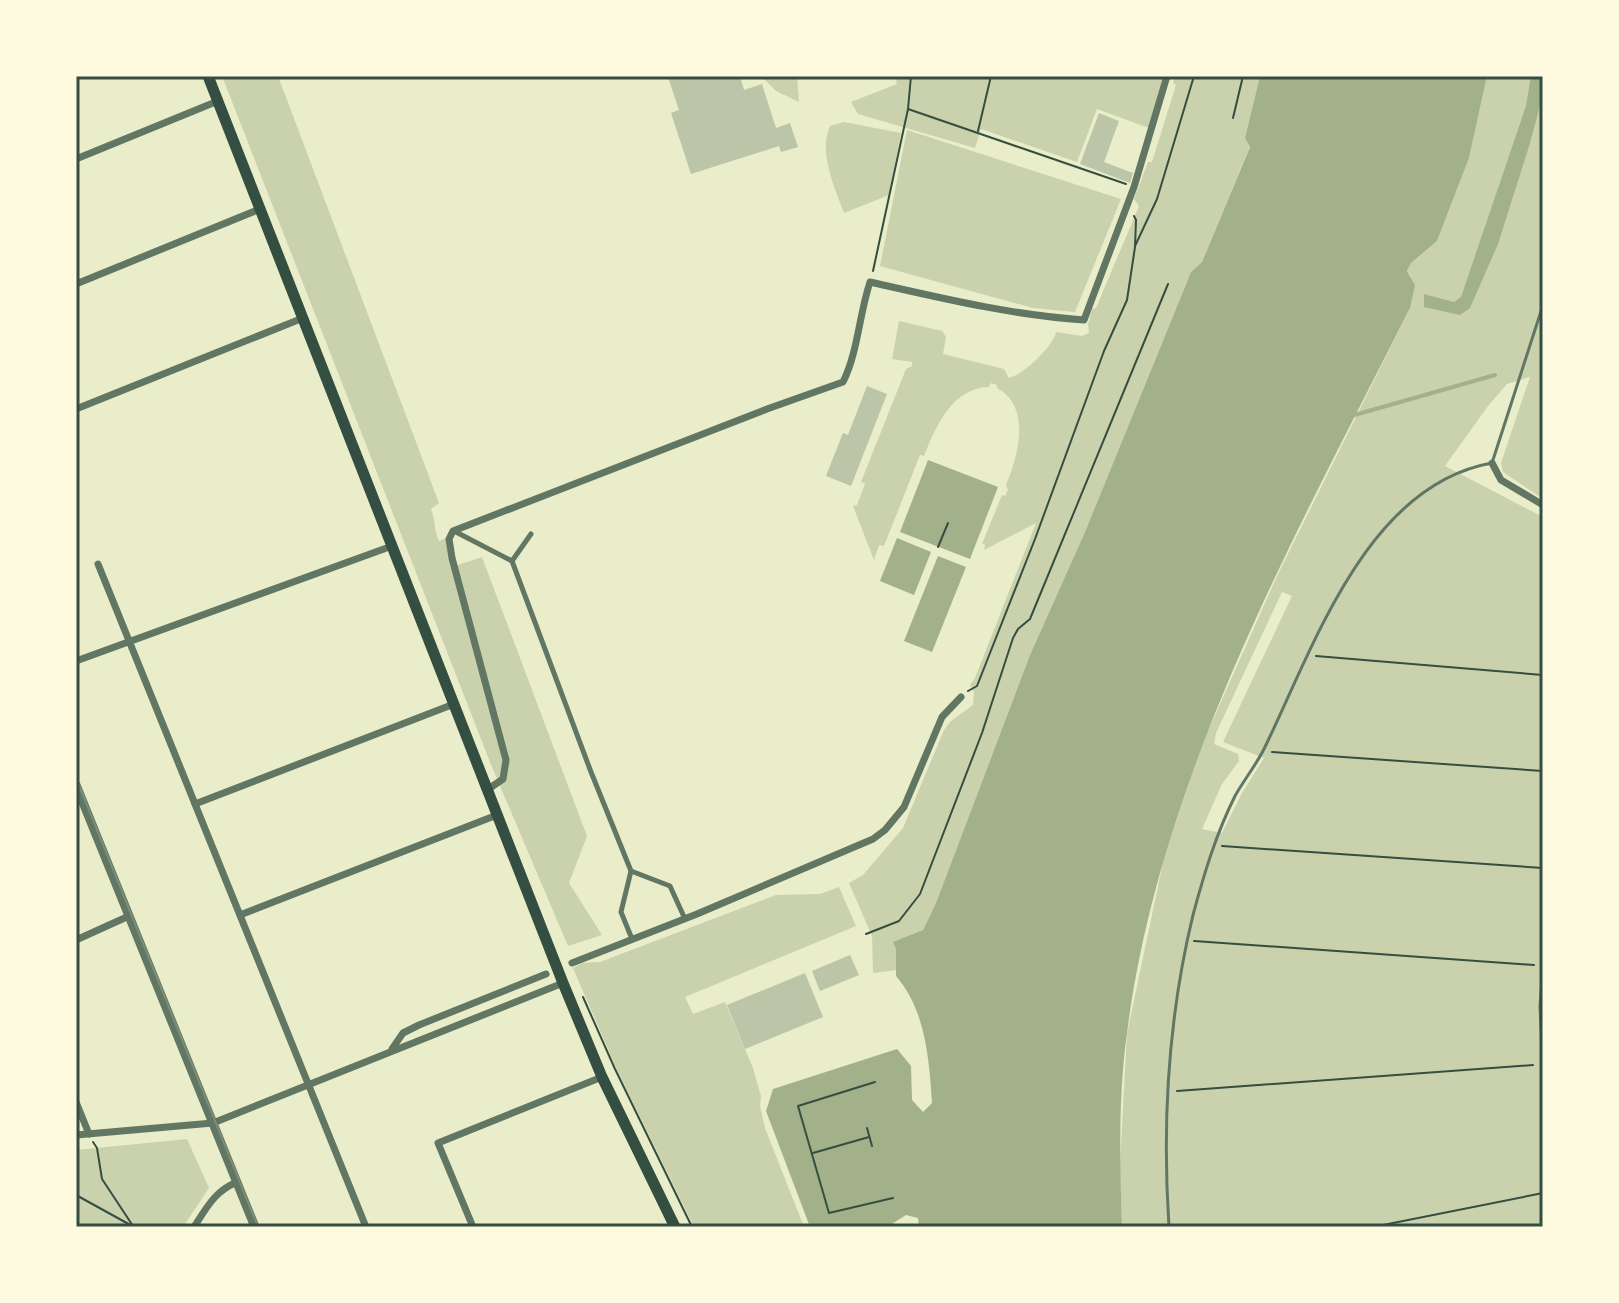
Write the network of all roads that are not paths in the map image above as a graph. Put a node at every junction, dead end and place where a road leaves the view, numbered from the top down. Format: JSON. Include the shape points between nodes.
{"nodes":[{"id":1,"x":208,"y":76,"type":"edge"},
{"id":2,"x":1167,"y":76,"type":"edge"},
{"id":3,"x":218,"y":101,"type":"junction"},
{"id":4,"x":76,"y":159,"type":"edge"},
{"id":5,"x":260,"y":209,"type":"junction"},
{"id":6,"x":76,"y":284,"type":"edge"},
{"id":7,"x":1543,"y":305,"type":"edge"},
{"id":8,"x":303,"y":318,"type":"junction"},
{"id":9,"x":76,"y":409,"type":"edge"},
{"id":10,"x":1492,"y":463,"type":"junction"},
{"id":11,"x":1543,"y":505,"type":"edge"},
{"id":12,"x":453,"y":531,"type":"junction"},
{"id":13,"x":531,"y":534,"type":"dead end"},
{"id":14,"x":392,"y":546,"type":"junction"},
{"id":15,"x":512,"y":561,"type":"junction"},
{"id":16,"x":98,"y":564,"type":"dead end"},
{"id":17,"x":128,"y":642,"type":"junction"},
{"id":18,"x":76,"y":661,"type":"edge"},
{"id":19,"x":961,"y":697,"type":"road end"},
{"id":20,"x":454,"y":704,"type":"junction"},
{"id":21,"x":76,"y":785,"type":"edge"},
{"id":22,"x":487,"y":790,"type":"junction"},
{"id":23,"x":195,"y":804,"type":"junction"},
{"id":24,"x":497,"y":815,"type":"junction"},
{"id":25,"x":631,"y":871,"type":"junction"},
{"id":26,"x":240,"y":915,"type":"junction"},
{"id":27,"x":129,"y":916,"type":"junction"},
{"id":28,"x":685,"y":919,"type":"junction"},
{"id":29,"x":632,"y":939,"type":"junction"},
{"id":30,"x":76,"y":940,"type":"edge"},
{"id":31,"x":572,"y":963,"type":"dead end"},
{"id":32,"x":1543,"y":966,"type":"edge"},
{"id":33,"x":546,"y":974,"type":"dead end"},
{"id":34,"x":563,"y":983,"type":"junction"},
{"id":35,"x":391,"y":1051,"type":"junction"},
{"id":36,"x":1543,"y":1066,"type":"edge"},
{"id":37,"x":602,"y":1077,"type":"junction"},
{"id":38,"x":309,"y":1084,"type":"junction"},
{"id":39,"x":76,"y":1102,"type":"edge"},
{"id":40,"x":213,"y":1123,"type":"junction"},
{"id":41,"x":89,"y":1134,"type":"junction"},
{"id":42,"x":76,"y":1135,"type":"edge"},
{"id":43,"x":237,"y":1182,"type":"junction"},
{"id":44,"x":194,"y":1227,"type":"edge"},
{"id":45,"x":255,"y":1227,"type":"edge"},
{"id":46,"x":366,"y":1227,"type":"edge"},
{"id":47,"x":473,"y":1227,"type":"edge"},
{"id":48,"x":675,"y":1227,"type":"edge"},
{"id":49,"x":1169,"y":1227,"type":"edge"}],
"edges":[{"from":1,"to":3,"type":"main road"},
{"from":2,"to":12,"type":"street","via":[[1128,205],[1084,320],[984,308],[870,282],[843,382]]},
{"from":3,"to":4,"type":"street"},
{"from":3,"to":5,"type":"main road"},
{"from":5,"to":6,"type":"street"},
{"from":5,"to":8,"type":"main road"},
{"from":7,"to":10,"type":"lane"},
{"from":8,"to":9,"type":"street"},
{"from":8,"to":14,"type":"main road"},
{"from":10,"to":11,"type":"street","via":[[1501,480]]},
{"from":10,"to":49,"type":"lane","via":[[1446,478],[1402,511],[1372,543],[1307,655],[1213,845],[1176,1004],[1166,1092]]},
{"from":12,"to":15,"type":"street"},
{"from":12,"to":22,"type":"street","via":[[452,558],[506,760],[503,779]]},
{"from":13,"to":15,"type":"street"},
{"from":14,"to":17,"type":"street"},
{"from":14,"to":20,"type":"main road"},
{"from":15,"to":25,"type":"street"},
{"from":16,"to":17,"type":"street"},
{"from":17,"to":18,"type":"street"},
{"from":17,"to":23,"type":"street"},
{"from":19,"to":28,"type":"street","via":[[942,717],[904,807],[885,830]]},
{"from":20,"to":22,"type":"main road"},
{"from":20,"to":23,"type":"street"},
{"from":21,"to":27,"type":"street"},
{"from":22,"to":24,"type":"main road"},
{"from":23,"to":26,"type":"street"},
{"from":24,"to":26,"type":"street"},
{"from":24,"to":34,"type":"main road"},
{"from":25,"to":28,"type":"street","via":[[670,886]]},
{"from":25,"to":29,"type":"street","via":[[621,912]]},
{"from":26,"to":38,"type":"street"},
{"from":27,"to":30,"type":"street"},
{"from":27,"to":40,"type":"street"},
{"from":28,"to":29,"type":"street"},
{"from":29,"to":31,"type":"street"},
{"from":32,"to":36,"type":"lane"},
{"from":33,"to":35,"type":"street","via":[[419,1025],[403,1033]]},
{"from":34,"to":35,"type":"street"},
{"from":34,"to":37,"type":"main road"},
{"from":35,"to":38,"type":"street"},
{"from":37,"to":47,"type":"street","via":[[438,1143]]},
{"from":37,"to":48,"type":"main road"},
{"from":38,"to":40,"type":"street"},
{"from":38,"to":46,"type":"street"},
{"from":39,"to":41,"type":"street"},
{"from":40,"to":41,"type":"street"},
{"from":40,"to":43,"type":"street"},
{"from":41,"to":42,"type":"street"},
{"from":43,"to":44,"type":"street","via":[[214,1196]]},
{"from":43,"to":45,"type":"street"}]}
